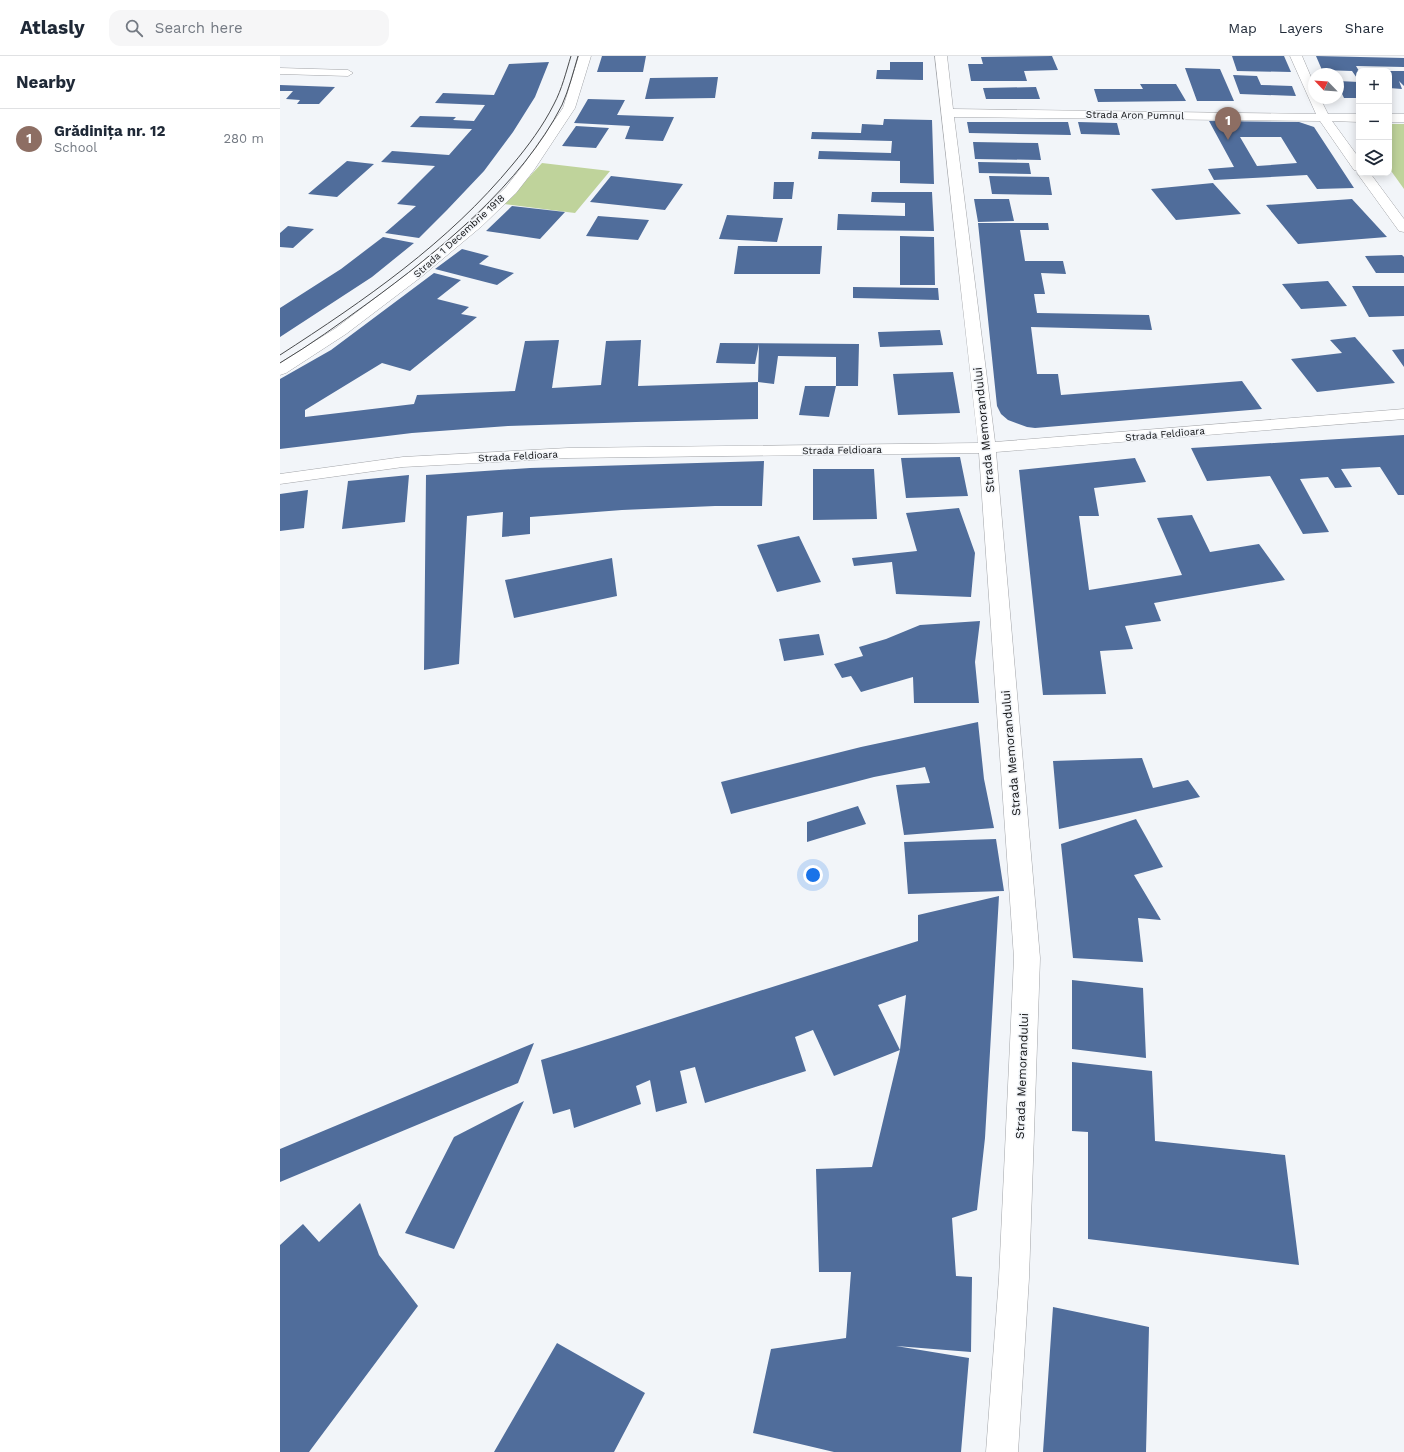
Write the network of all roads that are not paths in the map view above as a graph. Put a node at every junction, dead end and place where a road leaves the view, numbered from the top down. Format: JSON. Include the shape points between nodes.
{"nodes":[{"id":1,"x":585,"y":56,"type":"edge"},
{"id":2,"x":941,"y":56,"type":"edge"},
{"id":3,"x":1296,"y":56,"type":"edge"},
{"id":4,"x":280,"y":71,"type":"edge"},
{"id":5,"x":348,"y":73,"type":"dead end"},
{"id":6,"x":947,"y":113,"type":"junction"},
{"id":7,"x":1323,"y":118,"type":"junction"},
{"id":8,"x":1356,"y":118,"type":"edge"},
{"id":9,"x":1392,"y":118,"type":"edge"},
{"id":10,"x":1404,"y":118,"type":"edge"},
{"id":11,"x":1356,"y":163,"type":"edge"},
{"id":12,"x":1366,"y":176,"type":"edge"},
{"id":13,"x":1404,"y":228,"type":"edge"},
{"id":14,"x":280,"y":370,"type":"edge"},
{"id":15,"x":1404,"y":414,"type":"edge"},
{"id":16,"x":987,"y":448,"type":"junction"},
{"id":17,"x":280,"y":479,"type":"edge"},
{"id":18,"x":1002,"y":1452,"type":"edge"}],
"edges":[{"from":1,"to":14,"type":"street","name":"Strada 1 Decembrie 1918","via":[[569,108],[510,190],[455,243],[400,287],[340,331]]},
{"from":2,"to":6,"type":"street","name":"Strada Memorandului"},
{"from":3,"to":7,"type":"street"},
{"from":4,"to":5,"type":"lane"},
{"from":6,"to":7,"type":"street","name":"Strada Aron Pumnul"},
{"from":6,"to":16,"type":"street","name":"Strada Memorandului"},
{"from":7,"to":8,"type":"street","name":"Strada Aron Pumnul"},
{"from":7,"to":11,"type":"street"},
{"from":9,"to":10,"type":"street"},
{"from":12,"to":13,"type":"street"},
{"from":15,"to":16,"type":"street","name":"Strada Feldioara"},
{"from":16,"to":17,"type":"street","name":"Strada Feldioara","via":[[568,453],[403,462]]},
{"from":16,"to":18,"type":"street","name":"Strada Memorandului","via":[[1027,958],[1014,1270]]}]}
